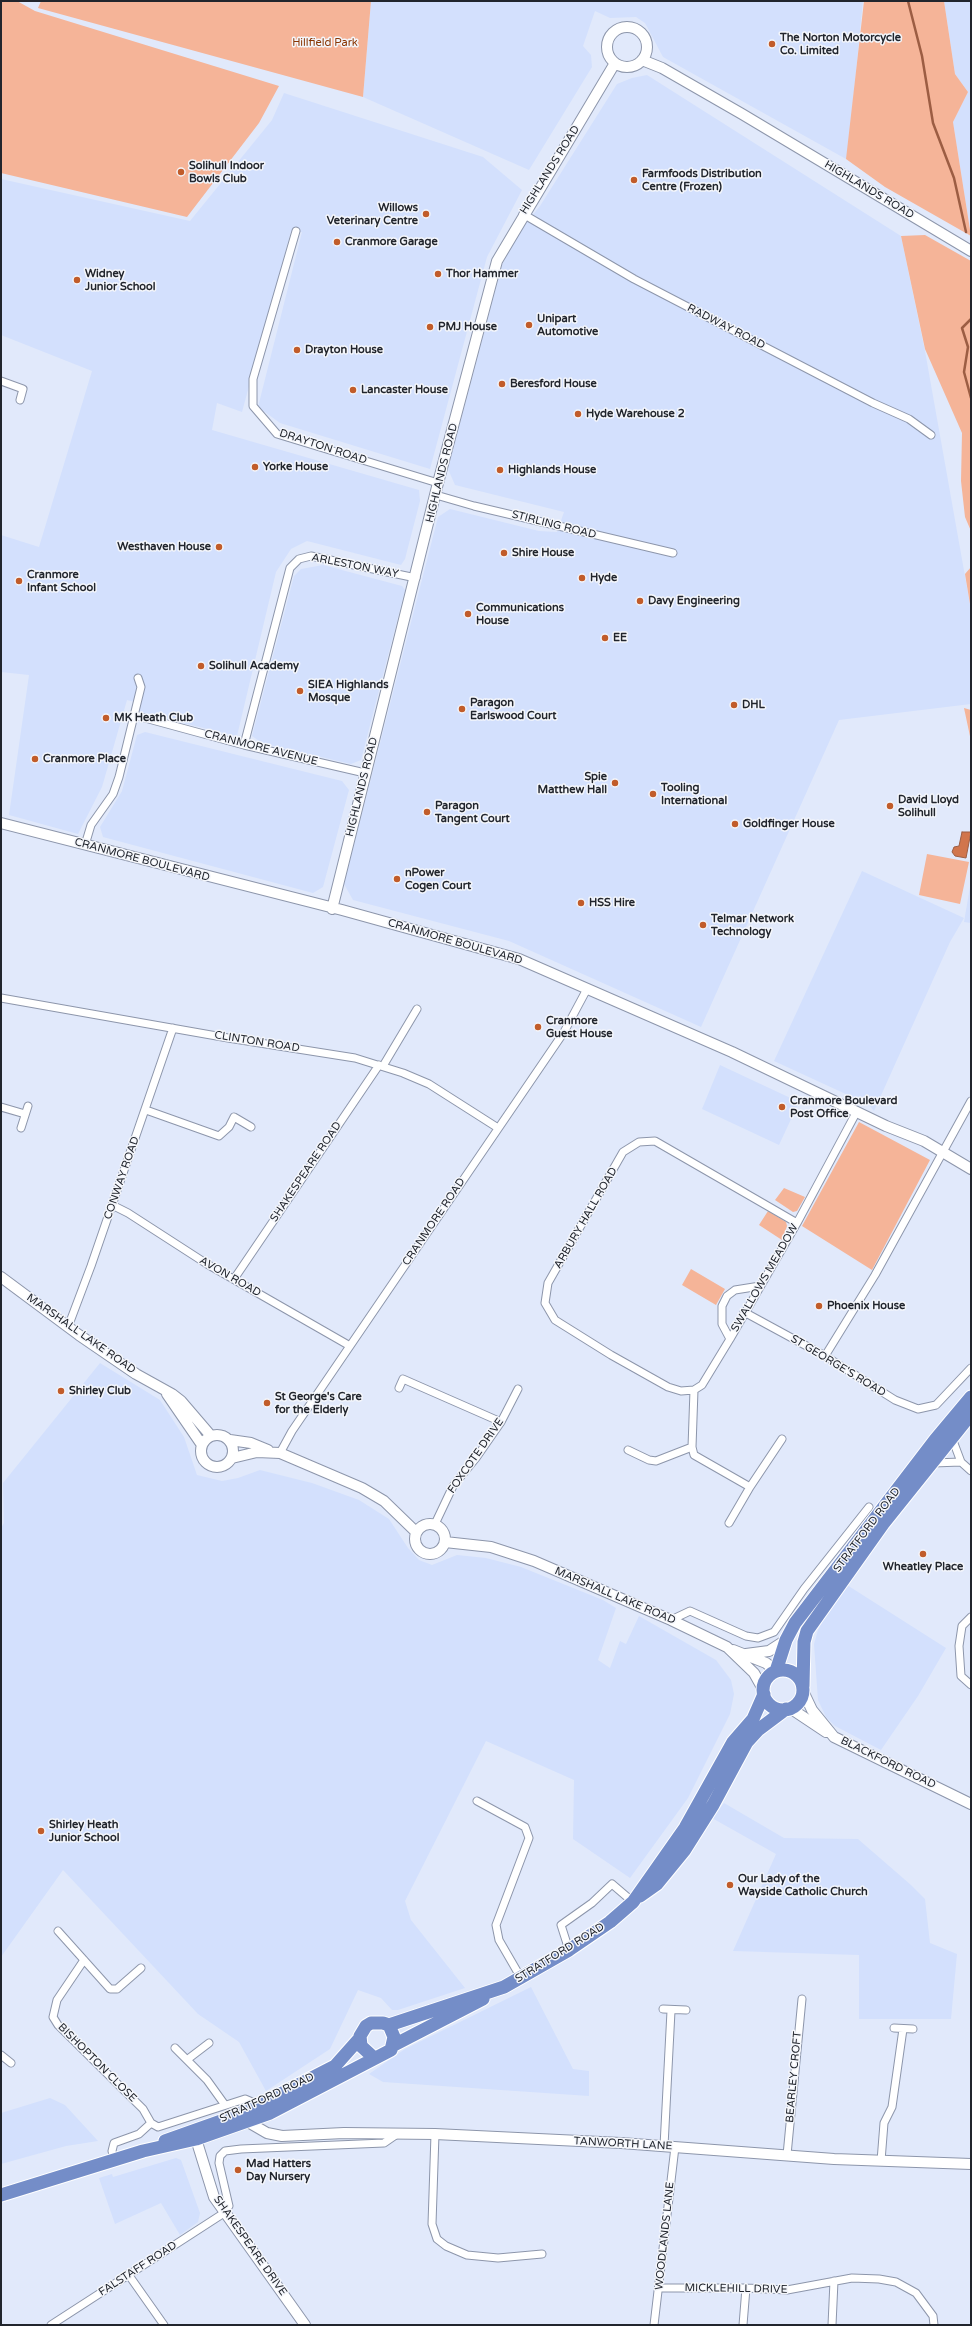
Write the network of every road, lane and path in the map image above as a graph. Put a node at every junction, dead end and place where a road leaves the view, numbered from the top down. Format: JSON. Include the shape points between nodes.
{"nodes":[{"id":1,"x":642,"y":60,"type":"junction"},
{"id":2,"x":615,"y":63,"type":"junction"},
{"id":3,"x":523,"y":214,"type":"junction"},
{"id":4,"x":296,"y":231,"type":"dead end"},
{"id":5,"x":971,"y":251,"type":"edge"},
{"id":6,"x":1,"y":381,"type":"edge"},
{"id":7,"x":20,"y":400,"type":"dead end"},
{"id":8,"x":931,"y":435,"type":"dead end"},
{"id":9,"x":438,"y":483,"type":"junction"},
{"id":10,"x":436,"y":495,"type":"junction"},
{"id":11,"x":673,"y":553,"type":"dead end"},
{"id":12,"x":416,"y":578,"type":"junction"},
{"id":13,"x":138,"y":678,"type":"dead end"},
{"id":14,"x":134,"y":715,"type":"junction"},
{"id":15,"x":244,"y":745,"type":"junction"},
{"id":16,"x":365,"y":773,"type":"junction"},
{"id":17,"x":1,"y":823,"type":"edge"},
{"id":18,"x":85,"y":845,"type":"junction"},
{"id":19,"x":332,"y":909,"type":"junction"},
{"id":20,"x":587,"y":989,"type":"junction"},
{"id":21,"x":1,"y":998,"type":"edge"},
{"id":22,"x":417,"y":1009,"type":"dead end"},
{"id":23,"x":173,"y":1028,"type":"junction"},
{"id":24,"x":381,"y":1066,"type":"junction"},
{"id":25,"x":971,"y":1102,"type":"edge"},
{"id":26,"x":28,"y":1106,"type":"dead end"},
{"id":27,"x":1,"y":1107,"type":"edge"},
{"id":28,"x":146,"y":1110,"type":"junction"},
{"id":29,"x":857,"y":1112,"type":"junction"},
{"id":30,"x":25,"y":1114,"type":"junction"},
{"id":31,"x":251,"y":1127,"type":"dead end"},
{"id":32,"x":21,"y":1128,"type":"dead end"},
{"id":33,"x":498,"y":1128,"type":"junction"},
{"id":34,"x":944,"y":1152,"type":"junction"},
{"id":35,"x":971,"y":1169,"type":"edge"},
{"id":36,"x":112,"y":1205,"type":"junction"},
{"id":37,"x":797,"y":1223,"type":"junction"},
{"id":38,"x":1,"y":1277,"type":"edge"},
{"id":39,"x":234,"y":1279,"type":"junction"},
{"id":40,"x":760,"y":1286,"type":"junction"},
{"id":41,"x":744,"y":1312,"type":"junction"},
{"id":42,"x":68,"y":1327,"type":"junction"},
{"id":43,"x":730,"y":1339,"type":"junction"},
{"id":44,"x":350,"y":1346,"type":"junction"},
{"id":45,"x":825,"y":1356,"type":"junction"},
{"id":46,"x":971,"y":1368,"type":"edge"},
{"id":47,"x":399,"y":1388,"type":"dead end"},
{"id":48,"x":162,"y":1389,"type":"junction"},
{"id":49,"x":518,"y":1390,"type":"dead end"},
{"id":50,"x":694,"y":1390,"type":"junction"},
{"id":51,"x":971,"y":1397,"type":"edge"},
{"id":52,"x":971,"y":1414,"type":"edge"},
{"id":53,"x":501,"y":1422,"type":"junction"},
{"id":54,"x":211,"y":1436,"type":"junction"},
{"id":55,"x":952,"y":1438,"type":"junction"},
{"id":56,"x":782,"y":1439,"type":"dead end"},
{"id":57,"x":230,"y":1440,"type":"junction"},
{"id":58,"x":202,"y":1445,"type":"junction"},
{"id":59,"x":692,"y":1447,"type":"junction"},
{"id":60,"x":628,"y":1450,"type":"dead end"},
{"id":61,"x":275,"y":1452,"type":"junction"},
{"id":62,"x":232,"y":1458,"type":"junction"},
{"id":63,"x":961,"y":1462,"type":"junction"},
{"id":64,"x":933,"y":1463,"type":"junction"},
{"id":65,"x":971,"y":1471,"type":"edge"},
{"id":66,"x":750,"y":1487,"type":"junction"},
{"id":67,"x":869,"y":1507,"type":"dead end"},
{"id":68,"x":728,"y":1523,"type":"dead end"},
{"id":69,"x":436,"y":1524,"type":"junction"},
{"id":70,"x":416,"y":1532,"type":"junction"},
{"id":71,"x":445,"y":1542,"type":"junction"},
{"id":72,"x":971,"y":1617,"type":"edge"},
{"id":73,"x":671,"y":1620,"type":"junction"},
{"id":74,"x":786,"y":1640,"type":"junction"},
{"id":75,"x":727,"y":1647,"type":"junction"},
{"id":76,"x":744,"y":1654,"type":"junction"},
{"id":77,"x":776,"y":1671,"type":"junction"},
{"id":78,"x":971,"y":1685,"type":"edge"},
{"id":79,"x":803,"y":1688,"type":"junction"},
{"id":80,"x":763,"y":1692,"type":"junction"},
{"id":81,"x":788,"y":1709,"type":"junction"},
{"id":82,"x":834,"y":1737,"type":"junction"},
{"id":83,"x":477,"y":1801,"type":"dead end"},
{"id":84,"x":971,"y":1804,"type":"edge"},
{"id":85,"x":634,"y":1901,"type":"junction"},
{"id":86,"x":58,"y":1931,"type":"dead end"},
{"id":87,"x":569,"y":1950,"type":"junction"},
{"id":88,"x":84,"y":1960,"type":"junction"},
{"id":89,"x":141,"y":1968,"type":"dead end"},
{"id":90,"x":521,"y":1978,"type":"junction"},
{"id":91,"x":504,"y":1987,"type":"junction"},
{"id":92,"x":802,"y":1999,"type":"dead end"},
{"id":93,"x":686,"y":2010,"type":"dead end"},
{"id":94,"x":389,"y":2025,"type":"junction"},
{"id":95,"x":894,"y":2028,"type":"dead end"},
{"id":96,"x":903,"y":2029,"type":"junction"},
{"id":97,"x":913,"y":2029,"type":"dead end"},
{"id":98,"x":359,"y":2039,"type":"junction"},
{"id":99,"x":209,"y":2043,"type":"dead end"},
{"id":100,"x":394,"y":2045,"type":"junction"},
{"id":101,"x":175,"y":2048,"type":"dead end"},
{"id":102,"x":1,"y":2055,"type":"edge"},
{"id":103,"x":373,"y":2057,"type":"junction"},
{"id":104,"x":188,"y":2059,"type":"junction"},
{"id":105,"x":11,"y":2063,"type":"dead end"},
{"id":106,"x":259,"y":2105,"type":"junction"},
{"id":107,"x":225,"y":2106,"type":"junction"},
{"id":108,"x":270,"y":2113,"type":"junction"},
{"id":109,"x":248,"y":2122,"type":"junction"},
{"id":110,"x":152,"y":2123,"type":"junction"},
{"id":111,"x":400,"y":2133,"type":"junction"},
{"id":112,"x":195,"y":2134,"type":"junction"},
{"id":113,"x":435,"y":2134,"type":"junction"},
{"id":114,"x":276,"y":2135,"type":"junction"},
{"id":115,"x":664,"y":2146,"type":"junction"},
{"id":116,"x":675,"y":2147,"type":"junction"},
{"id":117,"x":787,"y":2155,"type":"junction"},
{"id":118,"x":114,"y":2159,"type":"junction"},
{"id":119,"x":881,"y":2161,"type":"junction"},
{"id":120,"x":971,"y":2164,"type":"edge"},
{"id":121,"x":1,"y":2195,"type":"edge"},
{"id":122,"x":224,"y":2213,"type":"junction"},
{"id":123,"x":542,"y":2254,"type":"dead end"},
{"id":124,"x":128,"y":2274,"type":"junction"},
{"id":125,"x":834,"y":2281,"type":"junction"},
{"id":126,"x":659,"y":2288,"type":"junction"},
{"id":127,"x":746,"y":2288,"type":"junction"},
{"id":128,"x":51,"y":2325,"type":"edge"},
{"id":129,"x":164,"y":2325,"type":"edge"},
{"id":130,"x":305,"y":2325,"type":"edge"},
{"id":131,"x":654,"y":2325,"type":"edge"},
{"id":132,"x":744,"y":2325,"type":"edge"},
{"id":133,"x":832,"y":2325,"type":"edge"},
{"id":134,"x":934,"y":2325,"type":"edge"}],
"edges":[{"from":1,"to":2,"type":"street","via":[[630,67]]},
{"from":1,"to":2,"type":"street","via":[[646,52],[646,42],[642,34],[625,27],[616,30],[607,46],[609,56]]},
{"from":1,"to":5,"type":"street","name":"HIGHLANDS ROAD","via":[[662,68],[742,114]]},
{"from":2,"to":3,"type":"street","name":"HIGHLANDS ROAD"},
{"from":3,"to":8,"type":"street","name":"RADWAY ROAD","via":[[634,279],[873,403],[909,419]]},
{"from":3,"to":9,"type":"street","name":"HIGHLANDS ROAD","via":[[497,261]]},
{"from":4,"to":9,"type":"street","name":"DRAYTON ROAD","via":[[254,379],[253,406],[277,434]]},
{"from":6,"to":7,"type":"street","via":[[23,388]]},
{"from":9,"to":10,"type":"street","name":"HIGHLANDS ROAD"},
{"from":10,"to":11,"type":"street","name":"STIRLING ROAD"},
{"from":10,"to":12,"type":"street","name":"HIGHLANDS ROAD"},
{"from":12,"to":15,"type":"street","name":"ARLESTON WAY","via":[[311,556],[299,559],[290,568]]},
{"from":12,"to":16,"type":"street","name":"HIGHLANDS ROAD"},
{"from":13,"to":14,"type":"street","via":[[141,687]]},
{"from":14,"to":15,"type":"street","name":"CRANMORE AVENUE"},
{"from":14,"to":18,"type":"street","via":[[113,794],[91,825]]},
{"from":15,"to":16,"type":"street","name":"CRANMORE AVENUE"},
{"from":16,"to":19,"type":"street","name":"HIGHLANDS ROAD"},
{"from":17,"to":18,"type":"street","name":"CRANMORE BOULEVARD"},
{"from":18,"to":19,"type":"street","name":"CRANMORE BOULEVARD"},
{"from":19,"to":20,"type":"street","name":"CRANMORE BOULEVARD","via":[[496,952],[542,968]]},
{"from":20,"to":29,"type":"street","name":"CRANMORE BOULEVARD","via":[[732,1052]]},
{"from":20,"to":33,"type":"street","name":"CRANMORE ROAD","via":[[564,1032]]},
{"from":21,"to":23,"type":"street","name":"CLINTON ROAD"},
{"from":22,"to":24,"type":"street","name":"SHAKESPEARE ROAD"},
{"from":23,"to":24,"type":"street","name":"CLINTON ROAD","via":[[326,1052]]},
{"from":23,"to":28,"type":"street","name":"CONWAY ROAD"},
{"from":24,"to":33,"type":"street","name":"CLINTON ROAD","via":[[429,1084]]},
{"from":24,"to":39,"type":"street","name":"SHAKESPEARE ROAD"},
{"from":25,"to":34,"type":"street"},
{"from":26,"to":30,"type":"street"},
{"from":27,"to":30,"type":"street"},
{"from":28,"to":31,"type":"street","via":[[219,1136],[230,1127],[234,1117]]},
{"from":28,"to":36,"type":"street","name":"CONWAY ROAD"},
{"from":29,"to":34,"type":"street","name":"CRANMORE BOULEVARD"},
{"from":29,"to":37,"type":"street","name":"SWALLOWS MEADOW"},
{"from":30,"to":32,"type":"street"},
{"from":33,"to":44,"type":"street","name":"CRANMORE ROAD"},
{"from":34,"to":35,"type":"street","name":"CRANMORE BOULEVARD"},
{"from":34,"to":45,"type":"street","via":[[876,1275]]},
{"from":36,"to":39,"type":"street","name":"AVON ROAD"},
{"from":36,"to":42,"type":"street","name":"CONWAY ROAD"},
{"from":37,"to":40,"type":"street","name":"SWALLOWS MEADOW"},
{"from":37,"to":50,"type":"street","name":"ARBURY HALL ROAD","via":[[655,1141],[639,1142],[623,1152],[548,1283],[545,1303],[555,1320],[611,1355],[668,1387],[681,1391]]},
{"from":38,"to":42,"type":"street","name":"MARSHALL LAKE ROAD"},
{"from":39,"to":44,"type":"street","name":"AVON ROAD"},
{"from":40,"to":41,"type":"street","name":"SWALLOWS MEADOW"},
{"from":40,"to":43,"type":"street","via":[[735,1290],[727,1296],[722,1306],[722,1324]]},
{"from":41,"to":43,"type":"street","name":"SWALLOWS MEADOW"},
{"from":41,"to":45,"type":"street","name":"ST GEORGE'S ROAD"},
{"from":42,"to":48,"type":"street","name":"MARSHALL LAKE ROAD"},
{"from":43,"to":50,"type":"street","name":"SWALLOWS MEADOW","via":[[702,1385]]},
{"from":44,"to":61,"type":"street","name":"CRANMORE ROAD"},
{"from":45,"to":46,"type":"street","name":"ST GEORGE'S ROAD","via":[[895,1400],[918,1409],[936,1405]]},
{"from":47,"to":53,"type":"street","via":[[403,1379]]},
{"from":48,"to":54,"type":"street","name":"MARSHALL LAKE ROAD","via":[[181,1401]]},
{"from":48,"to":58,"type":"street","name":"MARSHALL LAKE ROAD"},
{"from":49,"to":53,"type":"street","name":"FOXCOTE DRIVE"},
{"from":50,"to":59,"type":"street"},
{"from":51,"to":74,"type":"highway","name":"STRATFORD ROAD","via":[[934,1440],[795,1623]]},
{"from":52,"to":55,"type":"highway","name":"STRATFORD ROAD"},
{"from":53,"to":69,"type":"street","name":"FOXCOTE DRIVE","via":[[453,1486]]},
{"from":54,"to":57,"type":"street","name":"MARSHALL LAKE ROAD","via":[[224,1436]]},
{"from":54,"to":58,"type":"street"},
{"from":55,"to":63,"type":"street"},
{"from":55,"to":64,"type":"highway","name":"STRATFORD ROAD"},
{"from":56,"to":66,"type":"street"},
{"from":57,"to":61,"type":"street","name":"MARSHALL LAKE ROAD","via":[[251,1443]]},
{"from":57,"to":62,"type":"street"},
{"from":58,"to":62,"type":"street","name":"MARSHALL LAKE ROAD","via":[[201,1455],[206,1463],[212,1466],[223,1466]]},
{"from":59,"to":60,"type":"street","via":[[656,1461]]},
{"from":59,"to":66,"type":"street","via":[[694,1455],[701,1460]]},
{"from":61,"to":62,"type":"street","name":"MARSHALL LAKE ROAD","via":[[257,1452]]},
{"from":61,"to":70,"type":"street","name":"MARSHALL LAKE ROAD","via":[[362,1488],[384,1501]]},
{"from":63,"to":64,"type":"street"},
{"from":63,"to":65,"type":"street"},
{"from":64,"to":79,"type":"highway","name":"STRATFORD ROAD","via":[[883,1524],[808,1630],[804,1642]]},
{"from":66,"to":68,"type":"street"},
{"from":67,"to":73,"type":"street","via":[[804,1589],[774,1632],[758,1638],[746,1636],[690,1611]]},
{"from":69,"to":70,"type":"street","via":[[424,1524]]},
{"from":69,"to":71,"type":"street","via":[[443,1529]]},
{"from":70,"to":71,"type":"street","via":[[416,1544],[426,1554],[437,1553]]},
{"from":71,"to":73,"type":"street","name":"MARSHALL LAKE ROAD","via":[[491,1546],[534,1561]]},
{"from":72,"to":78,"type":"street","via":[[962,1626],[959,1646],[962,1676]]},
{"from":73,"to":75,"type":"street","name":"MARSHALL LAKE ROAD"},
{"from":74,"to":76,"type":"street","via":[[769,1651]]},
{"from":74,"to":77,"type":"highway","name":"STRATFORD ROAD"},
{"from":75,"to":76,"type":"street"},
{"from":75,"to":80,"type":"street","name":"MARSHALL LAKE ROAD","via":[[754,1673]]},
{"from":76,"to":77,"type":"street","via":[[766,1663]]},
{"from":77,"to":79,"type":"highway","via":[[790,1671],[800,1679]]},
{"from":77,"to":80,"type":"highway","name":"STRATFORD ROAD","via":[[767,1678]]},
{"from":79,"to":81,"type":"highway","name":"STRATFORD ROAD","via":[[799,1702]]},
{"from":79,"to":82,"type":"street","name":"BLACKFORD ROAD","via":[[812,1710]]},
{"from":80,"to":81,"type":"highway","via":[[770,1704],[780,1709]]},
{"from":80,"to":85,"type":"highway","name":"STRATFORD ROAD","via":[[753,1719],[733,1742],[685,1828]]},
{"from":81,"to":82,"type":"street"},
{"from":81,"to":85,"type":"highway","name":"STRATFORD ROAD","via":[[758,1730],[747,1742],[684,1851],[657,1884]]},
{"from":82,"to":84,"type":"street","name":"BLACKFORD ROAD"},
{"from":83,"to":90,"type":"street","via":[[525,1827],[529,1838],[496,1925],[499,1940]]},
{"from":85,"to":87,"type":"highway","name":"STRATFORD ROAD","via":[[610,1922]]},
{"from":85,"to":87,"type":"street","via":[[612,1884],[592,1903],[561,1925]]},
{"from":86,"to":88,"type":"street"},
{"from":87,"to":90,"type":"highway","name":"STRATFORD ROAD"},
{"from":88,"to":89,"type":"street","via":[[110,1989],[117,1989]]},
{"from":88,"to":110,"type":"street","name":"BISHOPTON CLOSE","via":[[57,2000],[53,2017],[58,2025],[143,2109]]},
{"from":90,"to":91,"type":"highway","name":"STRATFORD ROAD"},
{"from":91,"to":94,"type":"highway","name":"STRATFORD ROAD"},
{"from":91,"to":100,"type":"highway","name":"STRATFORD ROAD","via":[[467,2009]]},
{"from":92,"to":117,"type":"street","name":"BEARLEY CROFT"},
{"from":93,"to":115,"type":"street","via":[[667,2010]]},
{"from":94,"to":98,"type":"highway","name":"STRATFORD ROAD","via":[[371,2023],[362,2031]]},
{"from":94,"to":100,"type":"highway"},
{"from":95,"to":96,"type":"street"},
{"from":96,"to":97,"type":"street"},
{"from":96,"to":119,"type":"street","via":[[892,2107],[884,2123]]},
{"from":98,"to":103,"type":"highway","via":[[365,2052]]},
{"from":98,"to":106,"type":"highway","name":"STRATFORD ROAD","via":[[335,2066]]},
{"from":99,"to":104,"type":"street"},
{"from":100,"to":103,"type":"highway","name":"STRATFORD ROAD","via":[[383,2055]]},
{"from":101,"to":104,"type":"street"},
{"from":102,"to":105,"type":"street"},
{"from":103,"to":108,"type":"highway","name":"STRATFORD ROAD"},
{"from":104,"to":107,"type":"street"},
{"from":106,"to":107,"type":"street","via":[[245,2099]]},
{"from":106,"to":112,"type":"highway","name":"STRATFORD ROAD"},
{"from":107,"to":110,"type":"street","via":[[158,2127]]},
{"from":108,"to":109,"type":"highway","name":"STRATFORD ROAD"},
{"from":108,"to":114,"type":"street","via":[[267,2120],[270,2129]]},
{"from":109,"to":112,"type":"highway","name":"STRATFORD ROAD"},
{"from":109,"to":114,"type":"street","name":"TANWORTH LANE"},
{"from":110,"to":118,"type":"street","via":[[139,2134],[114,2143]]},
{"from":111,"to":113,"type":"street","name":"TANWORTH LANE"},
{"from":111,"to":114,"type":"street","name":"TANWORTH LANE"},
{"from":111,"to":122,"type":"street","via":[[384,2143],[225,2151],[220,2156],[219,2163],[229,2206]]},
{"from":112,"to":118,"type":"highway","name":"STRATFORD ROAD"},
{"from":112,"to":122,"type":"street","name":"SHAKESPEARE DRIVE","via":[[211,2191]]},
{"from":113,"to":115,"type":"street","name":"TANWORTH LANE"},
{"from":113,"to":123,"type":"street","via":[[432,2224],[437,2239],[467,2255],[498,2258]]},
{"from":115,"to":116,"type":"street","name":"TANWORTH LANE"},
{"from":116,"to":117,"type":"street","name":"TANWORTH LANE"},
{"from":116,"to":126,"type":"street","name":"WOODLANDS LANE"},
{"from":117,"to":119,"type":"street","name":"TANWORTH LANE"},
{"from":118,"to":121,"type":"highway","name":"STRATFORD ROAD"},
{"from":119,"to":120,"type":"street","name":"TANWORTH LANE"},
{"from":122,"to":124,"type":"street","name":"FALSTAFF ROAD"},
{"from":122,"to":130,"type":"street","name":"SHAKESPEARE DRIVE"},
{"from":124,"to":128,"type":"street","name":"FALSTAFF ROAD"},
{"from":124,"to":129,"type":"street"},
{"from":125,"to":127,"type":"street","name":"MICKLEHILL DRIVE","via":[[787,2290]]},
{"from":125,"to":133,"type":"street"},
{"from":125,"to":134,"type":"street","name":"MICKLEHILL DRIVE","via":[[868,2278],[896,2282],[916,2294],[926,2304],[933,2316]]},
{"from":126,"to":127,"type":"street","name":"MICKLEHILL DRIVE"},
{"from":126,"to":131,"type":"street","name":"WOODLANDS LANE"},
{"from":127,"to":132,"type":"street"}]}
